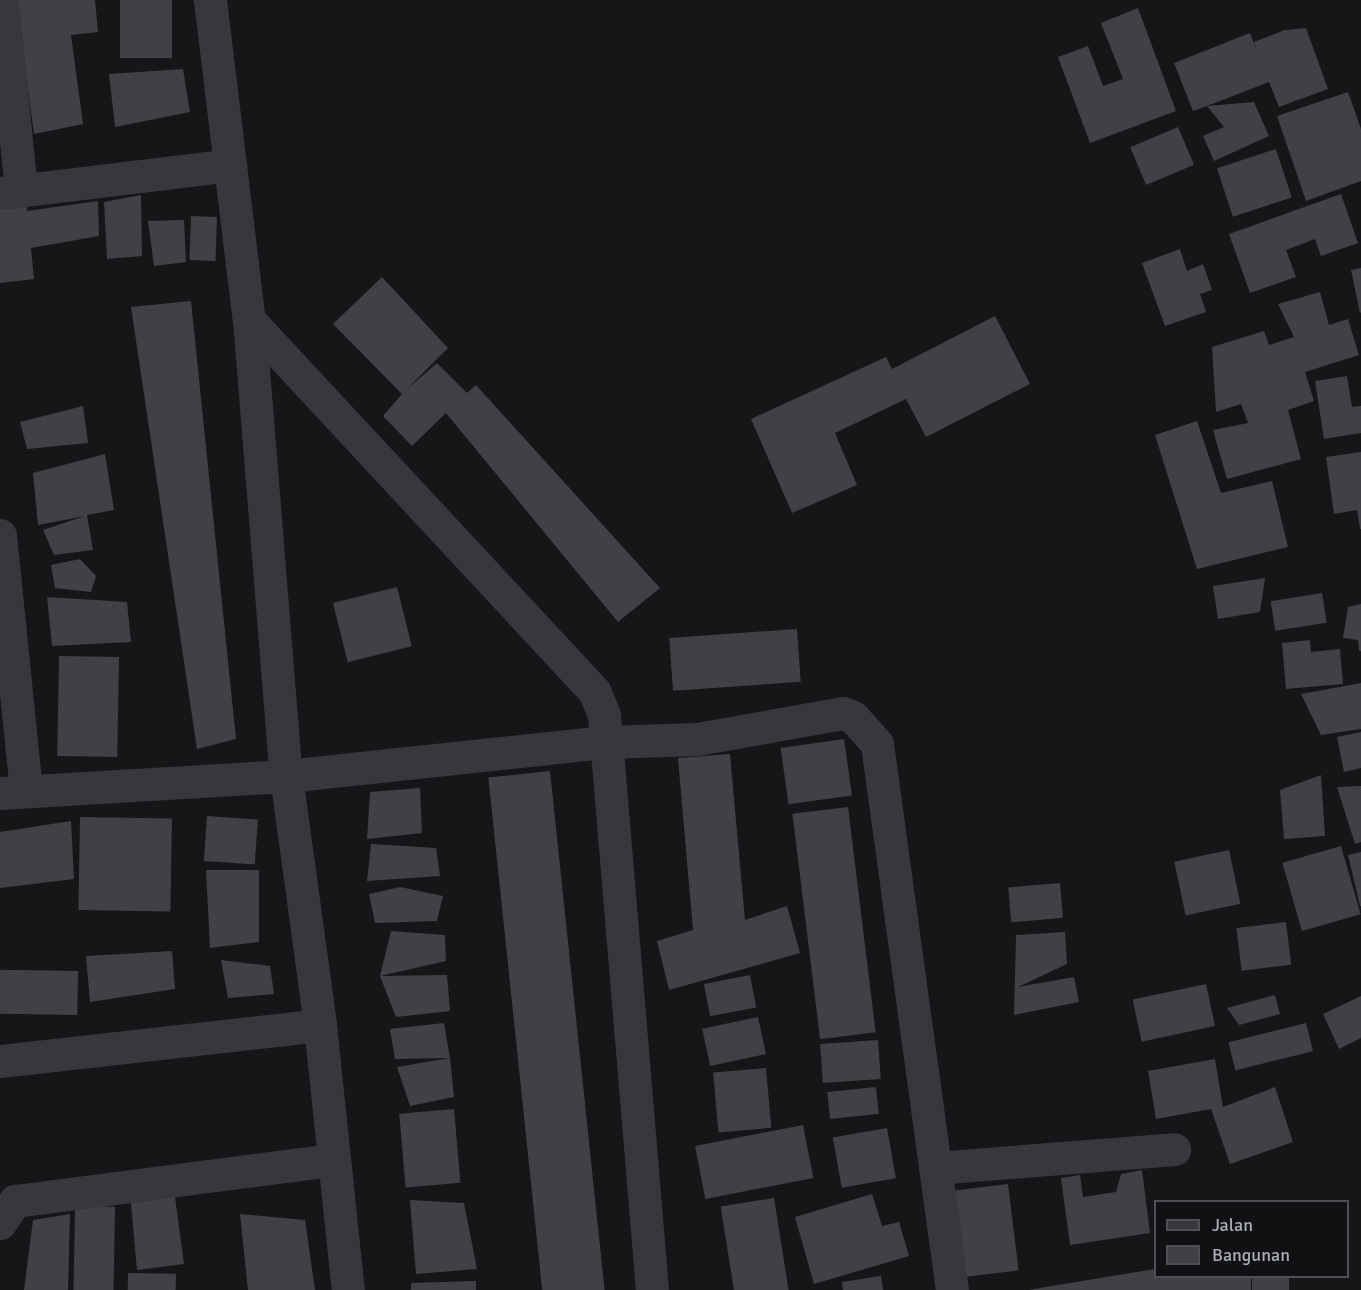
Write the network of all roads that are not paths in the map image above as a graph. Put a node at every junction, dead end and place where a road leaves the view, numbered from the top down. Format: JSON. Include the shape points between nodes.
{"nodes":[{"id":1,"x":2,"y":0,"type":"edge"},
{"id":2,"x":210,"y":0,"type":"edge"},
{"id":3,"x":230,"y":165,"type":"junction"},
{"id":4,"x":10,"y":191,"type":"edge"},
{"id":5,"x":249,"y":320,"type":"junction"},
{"id":6,"x":0,"y":535,"type":"edge"},
{"id":7,"x":6,"y":650,"type":"edge"},
{"id":8,"x":603,"y":742,"type":"junction"},
{"id":9,"x":286,"y":776,"type":"junction"},
{"id":10,"x":13,"y":791,"type":"edge"},
{"id":11,"x":320,"y":1025,"type":"junction"},
{"id":12,"x":0,"y":1061,"type":"edge"},
{"id":13,"x":1174,"y":1149,"type":"dead end"},
{"id":14,"x":332,"y":1160,"type":"junction"},
{"id":15,"x":935,"y":1168,"type":"junction"},
{"id":16,"x":5,"y":1203,"type":"edge"},
{"id":17,"x":348,"y":1290,"type":"edge"},
{"id":18,"x":652,"y":1290,"type":"edge"},
{"id":19,"x":952,"y":1290,"type":"edge"}],
"edges":[{"from":1,"to":4,"type":"street"},
{"from":2,"to":3,"type":"street"},
{"from":3,"to":4,"type":"street"},
{"from":3,"to":5,"type":"street"},
{"from":5,"to":8,"type":"street","via":[[594,691],[604,715]]},
{"from":5,"to":9,"type":"street"},
{"from":6,"to":7,"type":"street"},
{"from":7,"to":10,"type":"street"},
{"from":8,"to":9,"type":"street"},
{"from":8,"to":15,"type":"street","via":[[697,739],[843,713],[864,726],[877,744]]},
{"from":8,"to":18,"type":"street"},
{"from":9,"to":10,"type":"street"},
{"from":9,"to":11,"type":"street"},
{"from":11,"to":12,"type":"street"},
{"from":11,"to":14,"type":"street"},
{"from":13,"to":15,"type":"street"},
{"from":14,"to":16,"type":"street"},
{"from":14,"to":17,"type":"street"},
{"from":15,"to":19,"type":"street"}]}
